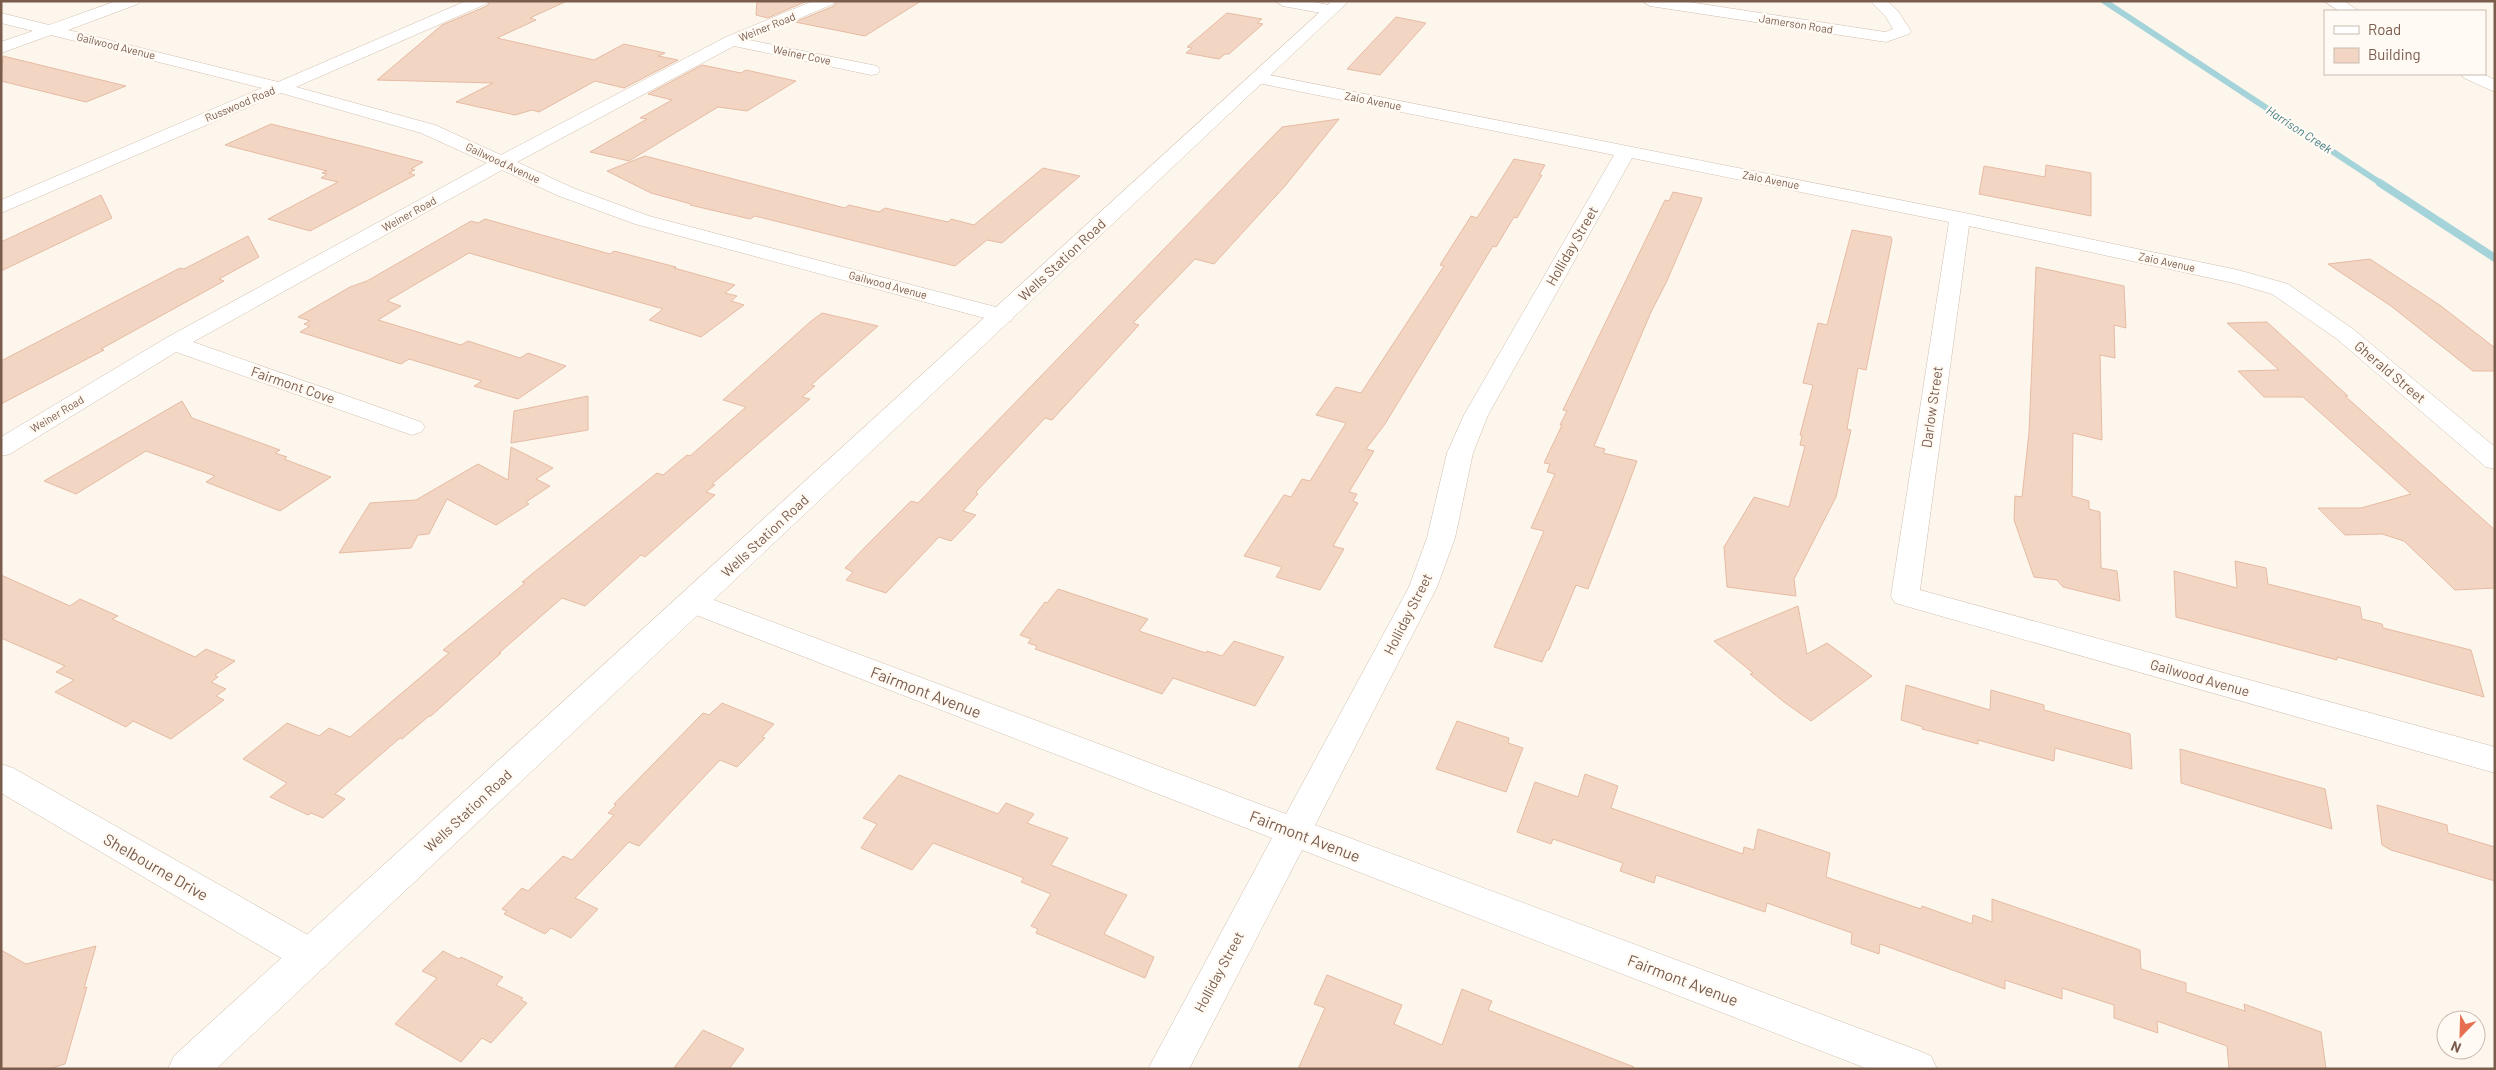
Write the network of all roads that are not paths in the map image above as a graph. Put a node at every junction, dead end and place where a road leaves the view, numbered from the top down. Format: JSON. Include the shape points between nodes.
{"nodes":[{"id":1,"x":132,"y":1,"type":"edge"},
{"id":2,"x":480,"y":1,"type":"edge"},
{"id":3,"x":827,"y":1,"type":"edge"},
{"id":4,"x":1283,"y":1,"type":"edge"},
{"id":5,"x":1650,"y":1,"type":"edge"},
{"id":6,"x":1878,"y":1,"type":"edge"},
{"id":7,"x":2332,"y":1,"type":"edge"},
{"id":8,"x":1337,"y":6,"type":"edge"},
{"id":9,"x":2349,"y":10,"type":"edge"},
{"id":10,"x":1,"y":18,"type":"edge"},
{"id":11,"x":52,"y":30,"type":"junction"},
{"id":12,"x":732,"y":41,"type":"junction"},
{"id":13,"x":1,"y":48,"type":"edge"},
{"id":14,"x":871,"y":70,"type":"dead end"},
{"id":15,"x":2472,"y":75,"type":"edge"},
{"id":16,"x":1259,"y":78,"type":"junction"},
{"id":17,"x":278,"y":87,"type":"junction"},
{"id":18,"x":2495,"y":87,"type":"edge"},
{"id":19,"x":1626,"y":151,"type":"junction"},
{"id":20,"x":503,"y":162,"type":"junction"},
{"id":21,"x":1,"y":207,"type":"edge"},
{"id":22,"x":1960,"y":218,"type":"junction"},
{"id":23,"x":2280,"y":289,"type":"joint"},
{"id":24,"x":1003,"y":316,"type":"junction"},
{"id":25,"x":174,"y":343,"type":"junction"},
{"id":26,"x":412,"y":427,"type":"dead end"},
{"id":27,"x":1,"y":448,"type":"edge"},
{"id":28,"x":2495,"y":462,"type":"edge"},
{"id":29,"x":1905,"y":596,"type":"joint"},
{"id":30,"x":693,"y":603,"type":"junction"},
{"id":31,"x":2495,"y":760,"type":"edge"},
{"id":32,"x":1,"y":777,"type":"edge"},
{"id":33,"x":1294,"y":832,"type":"junction"},
{"id":34,"x":311,"y":956,"type":"junction"},
{"id":35,"x":190,"y":1068,"type":"edge"},
{"id":36,"x":1168,"y":1069,"type":"edge"},
{"id":37,"x":1917,"y":1069,"type":"edge"}],
"edges":[{"from":1,"to":11,"type":"street"},
{"from":2,"to":17,"type":"street","name":"Russwood Road"},
{"from":3,"to":12,"type":"street","name":"Weiner Road"},
{"from":4,"to":8,"type":"street"},
{"from":5,"to":6,"type":"street","name":"Jamerson Road","via":[[1886,37],[1903,31]]},
{"from":7,"to":9,"type":"street"},
{"from":8,"to":16,"type":"street","name":"Wells Station Road"},
{"from":10,"to":11,"type":"street","name":"Gailwood Avenue"},
{"from":11,"to":13,"type":"street"},
{"from":11,"to":17,"type":"street","name":"Gailwood Avenue"},
{"from":12,"to":14,"type":"street","name":"Weiner Cove"},
{"from":12,"to":20,"type":"street","name":"Weiner Road"},
{"from":15,"to":18,"type":"street"},
{"from":16,"to":19,"type":"street","name":"Zaio Avenue"},
{"from":16,"to":24,"type":"street","name":"Wells Station Road"},
{"from":17,"to":20,"type":"street","name":"Gailwood Avenue","via":[[428,128]]},
{"from":17,"to":21,"type":"street","name":"Russwood Road"},
{"from":19,"to":22,"type":"street","name":"Zaio Avenue"},
{"from":19,"to":33,"type":"street","name":"Holliday Street","via":[[1466,434],[1441,538],[1423,587]]},
{"from":20,"to":24,"type":"street","name":"Gailwood Avenue","via":[[566,192],[642,220]]},
{"from":20,"to":25,"type":"street","name":"Weiner Road"},
{"from":22,"to":23,"type":"street","name":"Zaio Avenue","via":[[2238,277]]},
{"from":22,"to":29,"type":"street","name":"Darlow Street"},
{"from":23,"to":28,"type":"street","name":"Gherald Street","via":[[2345,334]]},
{"from":24,"to":30,"type":"street","name":"Wells Station Road"},
{"from":25,"to":26,"type":"street","name":"Fairmont Cove"},
{"from":25,"to":27,"type":"street","name":"Weiner Road"},
{"from":29,"to":31,"type":"street","name":"Gailwood Avenue"},
{"from":30,"to":33,"type":"street","name":"Fairmont Avenue"},
{"from":30,"to":34,"type":"street","name":"Wells Station Road"},
{"from":32,"to":34,"type":"street","name":"Shelbourne Drive"},
{"from":33,"to":36,"type":"street","name":"Holliday Street"},
{"from":33,"to":37,"type":"street","name":"Fairmont Avenue"},
{"from":34,"to":35,"type":"street","name":"Wells Station Road"}]}
